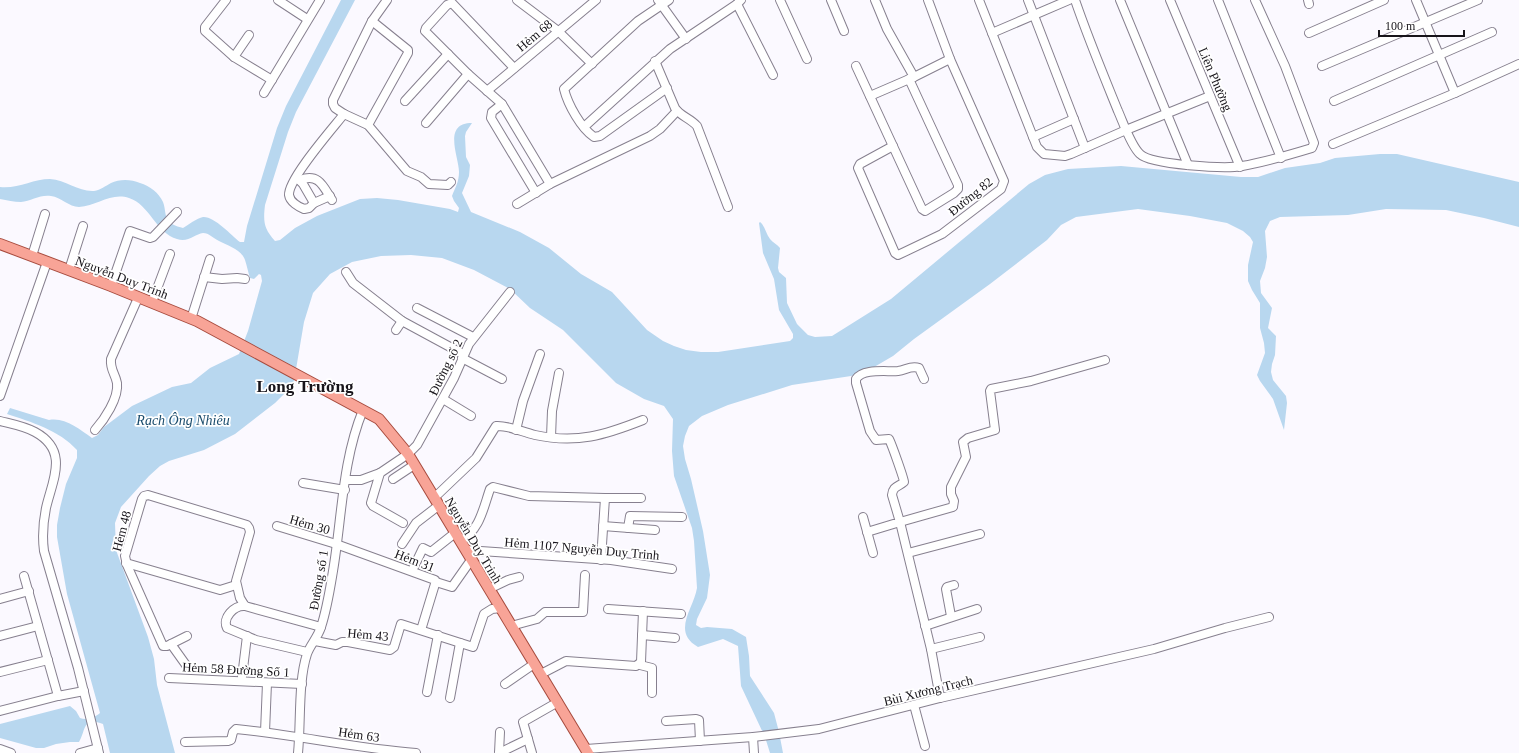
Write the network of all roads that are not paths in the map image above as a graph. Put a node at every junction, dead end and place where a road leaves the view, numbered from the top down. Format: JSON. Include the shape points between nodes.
{"nodes":[{"id":1,"x":226,"y":0,"type":"edge"},
{"id":2,"x":278,"y":0,"type":"edge"},
{"id":3,"x":320,"y":0,"type":"edge"},
{"id":4,"x":387,"y":0,"type":"edge"},
{"id":5,"x":517,"y":0,"type":"edge"},
{"id":6,"x":596,"y":0,"type":"edge"},
{"id":7,"x":669,"y":0,"type":"edge"},
{"id":8,"x":780,"y":0,"type":"edge"},
{"id":9,"x":831,"y":0,"type":"edge"},
{"id":10,"x":875,"y":0,"type":"edge"},
{"id":11,"x":928,"y":0,"type":"edge"},
{"id":12,"x":979,"y":0,"type":"edge"},
{"id":13,"x":1028,"y":0,"type":"edge"},
{"id":14,"x":1069,"y":0,"type":"edge"},
{"id":15,"x":1075,"y":0,"type":"edge"},
{"id":16,"x":1120,"y":0,"type":"edge"},
{"id":17,"x":1170,"y":0,"type":"edge"},
{"id":18,"x":1218,"y":0,"type":"edge"},
{"id":19,"x":1255,"y":0,"type":"edge"},
{"id":20,"x":1384,"y":0,"type":"edge"},
{"id":21,"x":1416,"y":0,"type":"edge"},
{"id":22,"x":1478,"y":0,"type":"edge"},
{"id":23,"x":739,"y":2,"type":"edge"},
{"id":24,"x":660,"y":3,"type":"edge"},
{"id":25,"x":1034,"y":15,"type":"junction"},
{"id":26,"x":307,"y":19,"type":"junction"},
{"id":27,"x":372,"y":21,"type":"junction"},
{"id":28,"x":1425,"y":21,"type":"junction"},
{"id":29,"x":558,"y":31,"type":"junction"},
{"id":30,"x":844,"y":31,"type":"dead end"},
{"id":31,"x":1492,"y":32,"type":"dead end"},
{"id":32,"x":992,"y":33,"type":"junction"},
{"id":33,"x":1309,"y":33,"type":"dead end"},
{"id":34,"x":249,"y":35,"type":"dead end"},
{"id":35,"x":686,"y":39,"type":"junction"},
{"id":36,"x":448,"y":54,"type":"junction"},
{"id":37,"x":1440,"y":54,"type":"junction"},
{"id":38,"x":234,"y":57,"type":"junction"},
{"id":39,"x":807,"y":59,"type":"dead end"},
{"id":40,"x":950,"y":59,"type":"junction"},
{"id":41,"x":655,"y":62,"type":"junction"},
{"id":42,"x":592,"y":64,"type":"junction"},
{"id":43,"x":1519,"y":64,"type":"edge"},
{"id":44,"x":856,"y":66,"type":"dead end"},
{"id":45,"x":1322,"y":66,"type":"dead end"},
{"id":46,"x":514,"y":68,"type":"junction"},
{"id":47,"x":468,"y":74,"type":"junction"},
{"id":48,"x":773,"y":75,"type":"dead end"},
{"id":49,"x":912,"y":78,"type":"junction"},
{"id":50,"x":272,"y":80,"type":"junction"},
{"id":51,"x":667,"y":88,"type":"junction"},
{"id":52,"x":487,"y":91,"type":"junction"},
{"id":53,"x":264,"y":93,"type":"dead end"},
{"id":54,"x":1455,"y":93,"type":"junction"},
{"id":55,"x":870,"y":96,"type":"junction"},
{"id":56,"x":1210,"y":96,"type":"junction"},
{"id":57,"x":405,"y":100,"type":"dead end"},
{"id":58,"x":1334,"y":100,"type":"dead end"},
{"id":59,"x":502,"y":104,"type":"junction"},
{"id":60,"x":677,"y":111,"type":"junction"},
{"id":61,"x":1167,"y":113,"type":"junction"},
{"id":62,"x":344,"y":114,"type":"junction"},
{"id":63,"x":1074,"y":119,"type":"junction"},
{"id":64,"x":426,"y":123,"type":"dead end"},
{"id":65,"x":368,"y":125,"type":"junction"},
{"id":66,"x":584,"y":127,"type":"junction"},
{"id":67,"x":1126,"y":130,"type":"junction"},
{"id":68,"x":1033,"y":137,"type":"junction"},
{"id":69,"x":1332,"y":144,"type":"dead end"},
{"id":70,"x":893,"y":146,"type":"junction"},
{"id":71,"x":1085,"y":148,"type":"junction"},
{"id":72,"x":1282,"y":158,"type":"junction"},
{"id":73,"x":1188,"y":165,"type":"junction"},
{"id":74,"x":1240,"y":167,"type":"junction"},
{"id":75,"x":298,"y":179,"type":"junction"},
{"id":76,"x":451,"y":182,"type":"dead end"},
{"id":77,"x":550,"y":184,"type":"junction"},
{"id":78,"x":536,"y":193,"type":"junction"},
{"id":79,"x":314,"y":203,"type":"junction"},
{"id":80,"x":517,"y":204,"type":"dead end"},
{"id":81,"x":728,"y":207,"type":"dead end"},
{"id":82,"x":177,"y":212,"type":"dead end"},
{"id":83,"x":45,"y":214,"type":"dead end"},
{"id":84,"x":84,"y":226,"type":"dead end"},
{"id":85,"x":0,"y":244,"type":"edge"},
{"id":86,"x":170,"y":254,"type":"dead end"},
{"id":87,"x":32,"y":256,"type":"junction"},
{"id":88,"x":210,"y":259,"type":"dead end"},
{"id":89,"x":47,"y":262,"type":"junction"},
{"id":90,"x":69,"y":270,"type":"junction"},
{"id":91,"x":346,"y":272,"type":"dead end"},
{"id":92,"x":204,"y":277,"type":"junction"},
{"id":93,"x":244,"y":279,"type":"dead end"},
{"id":94,"x":111,"y":286,"type":"junction"},
{"id":95,"x":510,"y":292,"type":"dead end"},
{"id":96,"x":138,"y":298,"type":"junction"},
{"id":97,"x":152,"y":302,"type":"junction"},
{"id":98,"x":417,"y":308,"type":"dead end"},
{"id":99,"x":192,"y":319,"type":"junction"},
{"id":100,"x":402,"y":321,"type":"junction"},
{"id":101,"x":396,"y":330,"type":"dead end"},
{"id":102,"x":473,"y":337,"type":"junction"},
{"id":103,"x":540,"y":354,"type":"dead end"},
{"id":104,"x":463,"y":356,"type":"junction"},
{"id":105,"x":1105,"y":360,"type":"dead end"},
{"id":106,"x":559,"y":373,"type":"dead end"},
{"id":107,"x":502,"y":379,"type":"dead end"},
{"id":108,"x":924,"y":379,"type":"dead end"},
{"id":109,"x":0,"y":396,"type":"edge"},
{"id":110,"x":443,"y":399,"type":"junction"},
{"id":111,"x":363,"y":410,"type":"junction"},
{"id":112,"x":472,"y":416,"type":"dead end"},
{"id":113,"x":0,"y":420,"type":"edge"},
{"id":114,"x":644,"y":420,"type":"dead end"},
{"id":115,"x":95,"y":430,"type":"dead end"},
{"id":116,"x":516,"y":430,"type":"junction"},
{"id":117,"x":551,"y":437,"type":"junction"},
{"id":118,"x":408,"y":454,"type":"junction"},
{"id":119,"x":414,"y":465,"type":"junction"},
{"id":120,"x":380,"y":473,"type":"junction"},
{"id":121,"x":393,"y":479,"type":"dead end"},
{"id":122,"x":346,"y":480,"type":"junction"},
{"id":123,"x":303,"y":483,"type":"dead end"},
{"id":124,"x":345,"y":490,"type":"junction"},
{"id":125,"x":605,"y":498,"type":"junction"},
{"id":126,"x":641,"y":498,"type":"dead end"},
{"id":127,"x":436,"y":502,"type":"junction"},
{"id":128,"x":682,"y":517,"type":"dead end"},
{"id":129,"x":863,"y":517,"type":"dead end"},
{"id":130,"x":900,"y":522,"type":"junction"},
{"id":131,"x":403,"y":523,"type":"dead end"},
{"id":132,"x":277,"y":526,"type":"dead end"},
{"id":133,"x":603,"y":526,"type":"junction"},
{"id":134,"x":628,"y":528,"type":"junction"},
{"id":135,"x":655,"y":530,"type":"dead end"},
{"id":136,"x":867,"y":532,"type":"junction"},
{"id":137,"x":980,"y":534,"type":"dead end"},
{"id":138,"x":458,"y":537,"type":"junction"},
{"id":139,"x":336,"y":544,"type":"junction"},
{"id":140,"x":402,"y":544,"type":"dead end"},
{"id":141,"x":466,"y":550,"type":"junction"},
{"id":142,"x":872,"y":553,"type":"dead end"},
{"id":143,"x":908,"y":553,"type":"junction"},
{"id":144,"x":472,"y":560,"type":"junction"},
{"id":145,"x":601,"y":560,"type":"junction"},
{"id":146,"x":126,"y":563,"type":"junction"},
{"id":147,"x":672,"y":569,"type":"dead end"},
{"id":148,"x":412,"y":571,"type":"junction"},
{"id":149,"x":24,"y":576,"type":"dead end"},
{"id":150,"x":585,"y":576,"type":"dead end"},
{"id":151,"x":519,"y":577,"type":"dead end"},
{"id":152,"x":436,"y":582,"type":"junction"},
{"id":153,"x":236,"y":585,"type":"junction"},
{"id":154,"x":954,"y":585,"type":"dead end"},
{"id":155,"x":489,"y":589,"type":"junction"},
{"id":156,"x":29,"y":591,"type":"junction"},
{"id":157,"x":0,"y":599,"type":"edge"},
{"id":158,"x":245,"y":606,"type":"junction"},
{"id":159,"x":501,"y":608,"type":"junction"},
{"id":160,"x":608,"y":609,"type":"dead end"},
{"id":161,"x":977,"y":609,"type":"dead end"},
{"id":162,"x":643,"y":611,"type":"junction"},
{"id":163,"x":681,"y":614,"type":"dead end"},
{"id":164,"x":951,"y":616,"type":"junction"},
{"id":165,"x":1270,"y":617,"type":"dead end"},
{"id":166,"x":38,"y":626,"type":"junction"},
{"id":167,"x":511,"y":626,"type":"junction"},
{"id":168,"x":925,"y":626,"type":"junction"},
{"id":169,"x":321,"y":627,"type":"junction"},
{"id":170,"x":421,"y":630,"type":"junction"},
{"id":171,"x":438,"y":635,"type":"junction"},
{"id":172,"x":642,"y":635,"type":"junction"},
{"id":173,"x":0,"y":636,"type":"edge"},
{"id":174,"x":187,"y":636,"type":"dead end"},
{"id":175,"x":247,"y":636,"type":"junction"},
{"id":176,"x":980,"y":637,"type":"dead end"},
{"id":177,"x":675,"y":638,"type":"dead end"},
{"id":178,"x":315,"y":641,"type":"junction"},
{"id":179,"x":460,"y":643,"type":"junction"},
{"id":180,"x":171,"y":644,"type":"junction"},
{"id":181,"x":931,"y":648,"type":"junction"},
{"id":182,"x":308,"y":652,"type":"junction"},
{"id":183,"x":48,"y":660,"type":"junction"},
{"id":184,"x":534,"y":664,"type":"junction"},
{"id":185,"x":640,"y":664,"type":"junction"},
{"id":186,"x":186,"y":665,"type":"dead end"},
{"id":187,"x":0,"y":672,"type":"edge"},
{"id":188,"x":540,"y":674,"type":"junction"},
{"id":189,"x":242,"y":677,"type":"dead end"},
{"id":190,"x":169,"y":678,"type":"dead end"},
{"id":191,"x":267,"y":683,"type":"junction"},
{"id":192,"x":302,"y":684,"type":"junction"},
{"id":193,"x":505,"y":684,"type":"dead end"},
{"id":194,"x":84,"y":691,"type":"junction"},
{"id":195,"x":427,"y":692,"type":"dead end"},
{"id":196,"x":652,"y":693,"type":"dead end"},
{"id":197,"x":58,"y":696,"type":"junction"},
{"id":198,"x":450,"y":698,"type":"dead end"},
{"id":199,"x":940,"y":698,"type":"junction"},
{"id":200,"x":558,"y":702,"type":"junction"},
{"id":201,"x":914,"y":705,"type":"junction"},
{"id":202,"x":0,"y":711,"type":"edge"},
{"id":203,"x":666,"y":721,"type":"dead end"},
{"id":204,"x":265,"y":732,"type":"junction"},
{"id":205,"x":500,"y":732,"type":"dead end"},
{"id":206,"x":299,"y":737,"type":"junction"},
{"id":207,"x":756,"y":737,"type":"junction"},
{"id":208,"x":528,"y":739,"type":"junction"},
{"id":209,"x":700,"y":741,"type":"junction"},
{"id":210,"x":185,"y":742,"type":"dead end"},
{"id":211,"x":925,"y":746,"type":"dead end"},
{"id":212,"x":0,"y":750,"type":"edge"},
{"id":213,"x":98,"y":750,"type":"edge"},
{"id":214,"x":587,"y":751,"type":"edge"},
{"id":215,"x":11,"y":753,"type":"edge"},
{"id":216,"x":80,"y":753,"type":"edge"},
{"id":217,"x":298,"y":753,"type":"edge"},
{"id":218,"x":416,"y":753,"type":"edge"},
{"id":219,"x":499,"y":753,"type":"edge"},
{"id":220,"x":532,"y":753,"type":"edge"},
{"id":221,"x":754,"y":753,"type":"edge"}],
"edges":[{"from":1,"to":38,"type":"street","via":[[204,29]]},
{"from":2,"to":26,"type":"street"},
{"from":3,"to":26,"type":"street"},
{"from":4,"to":27,"type":"street"},
{"from":5,"to":29,"type":"street"},
{"from":6,"to":29,"type":"street","name":"Hẻm 68"},
{"from":7,"to":24,"type":"street"},
{"from":8,"to":39,"type":"street"},
{"from":9,"to":30,"type":"street"},
{"from":10,"to":49,"type":"street"},
{"from":11,"to":40,"type":"street","name":"Đường 82"},
{"from":12,"to":32,"type":"street"},
{"from":13,"to":25,"type":"street"},
{"from":14,"to":25,"type":"street"},
{"from":15,"to":67,"type":"street","via":[[1094,54]]},
{"from":16,"to":61,"type":"street"},
{"from":17,"to":56,"type":"street","name":"Liên Phường"},
{"from":18,"to":72,"type":"street"},
{"from":19,"to":72,"type":"street","via":[[1285,66],[1314,143],[1312,148]]},
{"from":20,"to":33,"type":"street"},
{"from":21,"to":28,"type":"street"},
{"from":22,"to":28,"type":"street"},
{"from":23,"to":35,"type":"street"},
{"from":23,"to":48,"type":"street"},
{"from":24,"to":35,"type":"street"},
{"from":24,"to":42,"type":"street"},
{"from":25,"to":32,"type":"street"},
{"from":25,"to":63,"type":"street"},
{"from":26,"to":50,"type":"street"},
{"from":27,"to":62,"type":"street","via":[[333,100],[335,108]]},
{"from":27,"to":65,"type":"street","via":[[408,50],[408,54]]},
{"from":28,"to":37,"type":"street"},
{"from":28,"to":45,"type":"street"},
{"from":29,"to":42,"type":"street"},
{"from":29,"to":46,"type":"street","name":"Hẻm 68"},
{"from":31,"to":37,"type":"street"},
{"from":32,"to":68,"type":"street"},
{"from":34,"to":38,"type":"street"},
{"from":35,"to":41,"type":"street"},
{"from":36,"to":46,"type":"street","via":[[425,31],[449,3],[452,3]]},
{"from":36,"to":47,"type":"street"},
{"from":36,"to":57,"type":"street"},
{"from":37,"to":54,"type":"street"},
{"from":37,"to":58,"type":"street"},
{"from":38,"to":50,"type":"street"},
{"from":40,"to":49,"type":"street"},
{"from":40,"to":70,"type":"street","name":"Đường 82","via":[[1004,181],[1001,188],[942,234],[898,255],[858,168],[860,164]]},
{"from":41,"to":51,"type":"street"},
{"from":41,"to":66,"type":"street"},
{"from":42,"to":66,"type":"street","via":[[564,89],[568,101]]},
{"from":43,"to":54,"type":"street"},
{"from":44,"to":55,"type":"street"},
{"from":46,"to":52,"type":"street","name":"Hẻm 68"},
{"from":47,"to":52,"type":"street"},
{"from":47,"to":64,"type":"street"},
{"from":49,"to":55,"type":"street"},
{"from":49,"to":70,"type":"street","via":[[958,189],[925,212]]},
{"from":50,"to":53,"type":"street"},
{"from":51,"to":60,"type":"street"},
{"from":51,"to":66,"type":"street","via":[[600,136],[594,137]]},
{"from":52,"to":59,"type":"street"},
{"from":54,"to":69,"type":"street"},
{"from":55,"to":70,"type":"street"},
{"from":56,"to":61,"type":"street"},
{"from":56,"to":74,"type":"street","name":"Liên Phường"},
{"from":59,"to":77,"type":"street"},
{"from":59,"to":78,"type":"street","via":[[492,112],[491,118]]},
{"from":60,"to":77,"type":"street","via":[[650,136]]},
{"from":60,"to":81,"type":"street","via":[[697,126]]},
{"from":61,"to":67,"type":"street"},
{"from":61,"to":73,"type":"street"},
{"from":62,"to":65,"type":"street"},
{"from":62,"to":75,"type":"street","via":[[309,156]]},
{"from":63,"to":68,"type":"street"},
{"from":63,"to":71,"type":"street"},
{"from":65,"to":76,"type":"street","via":[[407,171],[429,184],[448,185]]},
{"from":67,"to":71,"type":"street"},
{"from":67,"to":73,"type":"street","via":[[1141,155],[1157,161]]},
{"from":68,"to":71,"type":"street","via":[[1037,147],[1044,154],[1065,156]]},
{"from":72,"to":74,"type":"street"},
{"from":73,"to":74,"type":"street"},
{"from":75,"to":79,"type":"street"},
{"from":75,"to":79,"type":"street","via":[[290,188],[291,201],[304,209]]},
{"from":75,"to":79,"type":"street","via":[[314,179],[331,198]]},
{"from":77,"to":78,"type":"street"},
{"from":78,"to":80,"type":"street"},
{"from":82,"to":94,"type":"street","via":[[153,237],[130,231]]},
{"from":83,"to":87,"type":"street"},
{"from":84,"to":90,"type":"street"},
{"from":85,"to":87,"type":"main road","name":"Nguyễn Duy Trinh"},
{"from":86,"to":97,"type":"street"},
{"from":87,"to":89,"type":"main road","name":"Nguyễn Duy Trinh"},
{"from":88,"to":92,"type":"street"},
{"from":89,"to":90,"type":"main road","name":"Nguyễn Duy Trinh"},
{"from":89,"to":109,"type":"street"},
{"from":90,"to":94,"type":"main road","name":"Nguyễn Duy Trinh"},
{"from":91,"to":100,"type":"street","via":[[353,283]]},
{"from":92,"to":93,"type":"street","via":[[222,280]]},
{"from":92,"to":99,"type":"street"},
{"from":94,"to":96,"type":"main road","name":"Nguyễn Duy Trinh"},
{"from":95,"to":102,"type":"street","name":"Đường số 2"},
{"from":96,"to":97,"type":"main road","name":"Nguyễn Duy Trinh"},
{"from":96,"to":115,"type":"street","via":[[111,359],[117,389],[105,419]]},
{"from":97,"to":99,"type":"main road","name":"Nguyễn Duy Trinh"},
{"from":98,"to":102,"type":"street"},
{"from":99,"to":111,"type":"main road","name":"Nguyễn Duy Trinh"},
{"from":100,"to":101,"type":"street"},
{"from":100,"to":104,"type":"street"},
{"from":102,"to":104,"type":"street","name":"Đường số 2"},
{"from":103,"to":116,"type":"street","via":[[523,401]]},
{"from":104,"to":107,"type":"street"},
{"from":104,"to":110,"type":"street","name":"Đường số 2"},
{"from":105,"to":130,"type":"street","via":[[1031,381],[991,389],[994,430],[968,438],[964,442],[966,457],[951,487],[953,507]]},
{"from":106,"to":117,"type":"street","via":[[552,411]]},
{"from":108,"to":130,"type":"street","via":[[919,368],[912,366],[898,371],[879,370],[860,375],[856,379],[870,431],[876,440],[889,439],[904,480],[896,486],[892,496]]},
{"from":110,"to":112,"type":"street"},
{"from":110,"to":118,"type":"street","name":"Đường số 2","via":[[418,445]]},
{"from":111,"to":118,"type":"main road","name":"Nguyễn Duy Trinh","via":[[384,423]]},
{"from":111,"to":122,"type":"street","name":"Đường số 1","via":[[352,442]]},
{"from":113,"to":194,"type":"street","via":[[36,432],[49,444],[56,460],[55,479],[42,534],[46,562]]},
{"from":114,"to":117,"type":"street","via":[[595,437]]},
{"from":116,"to":117,"type":"street"},
{"from":116,"to":127,"type":"street","via":[[496,426],[476,458]]},
{"from":118,"to":119,"type":"main road","name":"Nguyễn Duy Trinh"},
{"from":118,"to":120,"type":"street","name":"Đường số 2"},
{"from":119,"to":121,"type":"street"},
{"from":119,"to":127,"type":"main road","name":"Nguyễn Duy Trinh"},
{"from":120,"to":122,"type":"street","name":"Đường số 2","via":[[362,480]]},
{"from":120,"to":131,"type":"street","via":[[371,503]]},
{"from":122,"to":124,"type":"street","name":"Đường số 1"},
{"from":123,"to":124,"type":"street"},
{"from":124,"to":139,"type":"street","name":"Đường số 1"},
{"from":125,"to":126,"type":"street"},
{"from":125,"to":133,"type":"street"},
{"from":125,"to":138,"type":"street","via":[[529,496],[491,488],[474,530],[468,536]]},
{"from":127,"to":138,"type":"main road","name":"Nguyễn Duy Trinh"},
{"from":127,"to":140,"type":"street","via":[[416,523]]},
{"from":128,"to":134,"type":"street","via":[[632,515],[629,517]]},
{"from":129,"to":136,"type":"street"},
{"from":130,"to":136,"type":"street"},
{"from":130,"to":143,"type":"street"},
{"from":132,"to":139,"type":"street","name":"Hẻm 30"},
{"from":133,"to":134,"type":"street"},
{"from":133,"to":145,"type":"street"},
{"from":134,"to":135,"type":"street"},
{"from":136,"to":142,"type":"street"},
{"from":137,"to":143,"type":"street"},
{"from":138,"to":141,"type":"main road","name":"Nguyễn Duy Trinh"},
{"from":138,"to":148,"type":"street","via":[[431,552],[423,548]]},
{"from":139,"to":148,"type":"street","name":"Hẻm 31"},
{"from":139,"to":169,"type":"street","name":"Đường số 1"},
{"from":141,"to":144,"type":"main road","name":"Nguyễn Duy Trinh"},
{"from":141,"to":145,"type":"street","name":"Hẻm 1107 Nguyễn Duy Trinh"},
{"from":143,"to":168,"type":"street"},
{"from":144,"to":152,"type":"street","via":[[452,587]]},
{"from":144,"to":155,"type":"main road","name":"Nguyễn Duy Trinh"},
{"from":145,"to":147,"type":"street","name":"Hẻm 1107 Nguyễn Duy Trinh"},
{"from":146,"to":153,"type":"street","via":[[220,590]]},
{"from":146,"to":153,"type":"street","name":"Hẻm 48","via":[[125,556],[142,499],[148,495],[247,525],[250,532]]},
{"from":146,"to":180,"type":"street","name":"Hẻm 48","via":[[161,644]]},
{"from":148,"to":152,"type":"street","name":"Hẻm 31","via":[[433,578]]},
{"from":149,"to":156,"type":"street"},
{"from":150,"to":167,"type":"street","via":[[583,612],[545,612],[537,619]]},
{"from":151,"to":155,"type":"street"},
{"from":152,"to":170,"type":"street","name":"Hẻm 31"},
{"from":153,"to":158,"type":"street"},
{"from":154,"to":164,"type":"street","via":[[946,589]]},
{"from":155,"to":159,"type":"main road","name":"Nguyễn Duy Trinh"},
{"from":156,"to":157,"type":"street"},
{"from":156,"to":166,"type":"street"},
{"from":158,"to":169,"type":"street"},
{"from":158,"to":175,"type":"street","via":[[237,606],[230,612],[225,626]]},
{"from":159,"to":167,"type":"main road","name":"Nguyễn Duy Trinh"},
{"from":159,"to":179,"type":"street","via":[[492,609],[484,614],[473,647]]},
{"from":160,"to":162,"type":"street"},
{"from":161,"to":164,"type":"street"},
{"from":162,"to":163,"type":"street"},
{"from":162,"to":172,"type":"street"},
{"from":164,"to":168,"type":"street"},
{"from":165,"to":199,"type":"street","name":"Bùi Xương Trạch","via":[[1154,649]]},
{"from":166,"to":173,"type":"street"},
{"from":166,"to":183,"type":"street"},
{"from":167,"to":184,"type":"main road","name":"Nguyễn Duy Trinh"},
{"from":168,"to":181,"type":"street"},
{"from":169,"to":178,"type":"street","name":"Đường số 1"},
{"from":170,"to":171,"type":"street"},
{"from":170,"to":178,"type":"street","name":"Hẻm 43","via":[[401,624],[394,647],[390,650],[348,642],[336,645]]},
{"from":171,"to":179,"type":"street"},
{"from":171,"to":195,"type":"street"},
{"from":172,"to":177,"type":"street"},
{"from":172,"to":185,"type":"street"},
{"from":174,"to":180,"type":"street"},
{"from":175,"to":182,"type":"street"},
{"from":175,"to":189,"type":"street"},
{"from":176,"to":181,"type":"street"},
{"from":178,"to":182,"type":"street","name":"Đường số 1"},
{"from":179,"to":198,"type":"street"},
{"from":180,"to":186,"type":"street"},
{"from":181,"to":199,"type":"street"},
{"from":182,"to":192,"type":"street","name":"Đường số 1"},
{"from":183,"to":187,"type":"street"},
{"from":183,"to":197,"type":"street"},
{"from":184,"to":188,"type":"main road","name":"Nguyễn Duy Trinh"},
{"from":184,"to":193,"type":"street"},
{"from":185,"to":188,"type":"street","via":[[636,666],[566,661]]},
{"from":185,"to":196,"type":"street","via":[[652,668]]},
{"from":188,"to":200,"type":"main road","name":"Nguyễn Duy Trinh"},
{"from":190,"to":191,"type":"street","name":"Hẻm 58 Đường Số 1"},
{"from":191,"to":192,"type":"street","name":"Hẻm 58 Đường Số 1"},
{"from":191,"to":204,"type":"street"},
{"from":192,"to":206,"type":"street","name":"Đường số 1"},
{"from":194,"to":197,"type":"street"},
{"from":194,"to":213,"type":"street"},
{"from":197,"to":202,"type":"street"},
{"from":199,"to":201,"type":"street","name":"Bùi Xương Trạch"},
{"from":200,"to":208,"type":"street","via":[[522,724]]},
{"from":200,"to":214,"type":"main road","name":"Nguyễn Duy Trinh"},
{"from":201,"to":207,"type":"street","name":"Bùi Xương Trạch","via":[[819,729]]},
{"from":201,"to":211,"type":"street"},
{"from":203,"to":209,"type":"street","via":[[699,720]]},
{"from":204,"to":206,"type":"street","name":"Hẻm 63"},
{"from":204,"to":210,"type":"street","name":"Hẻm 63","via":[[236,729],[231,740]]},
{"from":205,"to":219,"type":"street"},
{"from":206,"to":217,"type":"street","name":"Đường số 1"},
{"from":206,"to":218,"type":"street","name":"Hẻm 63"},
{"from":207,"to":209,"type":"street","name":"Bùi Xương Trạch"},
{"from":207,"to":221,"type":"street"},
{"from":208,"to":219,"type":"street"},
{"from":208,"to":220,"type":"street"},
{"from":209,"to":214,"type":"street","name":"Bùi Xương Trạch"},
{"from":212,"to":215,"type":"street"},
{"from":213,"to":216,"type":"street"}]}
